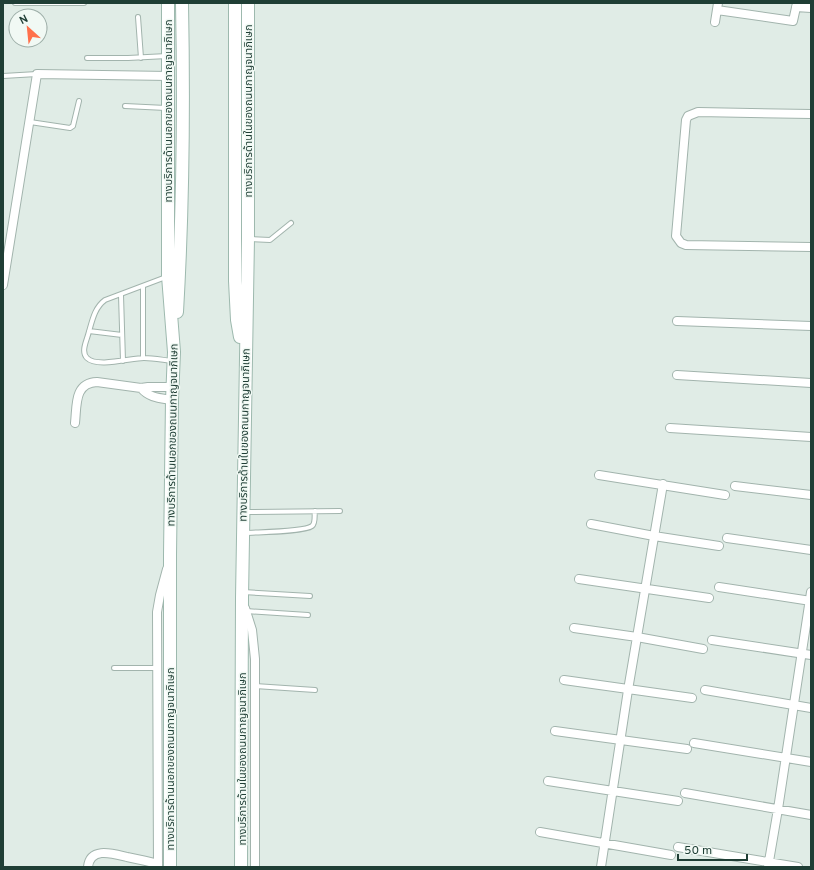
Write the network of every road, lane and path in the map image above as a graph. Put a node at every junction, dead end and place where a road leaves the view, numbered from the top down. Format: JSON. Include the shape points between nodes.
{"nodes":[{"id":1,"x":15,"y":3,"type":"edge"},
{"id":2,"x":73,"y":3,"type":"edge"},
{"id":3,"x":84,"y":3,"type":"edge"},
{"id":4,"x":168,"y":3,"type":"edge"},
{"id":5,"x":182,"y":3,"type":"edge"},
{"id":6,"x":235,"y":3,"type":"edge"},
{"id":7,"x":248,"y":3,"type":"edge"},
{"id":8,"x":797,"y":5,"type":"edge"},
{"id":9,"x":718,"y":7,"type":"edge"},
{"id":10,"x":811,"y":8,"type":"edge"},
{"id":11,"x":138,"y":16,"type":"dead end"},
{"id":12,"x":715,"y":22,"type":"dead end"},
{"id":13,"x":169,"y":56,"type":"junction"},
{"id":14,"x":87,"y":58,"type":"dead end"},
{"id":15,"x":141,"y":58,"type":"junction"},
{"id":16,"x":37,"y":74,"type":"junction"},
{"id":17,"x":3,"y":76,"type":"edge"},
{"id":18,"x":169,"y":76,"type":"junction"},
{"id":19,"x":79,"y":101,"type":"dead end"},
{"id":20,"x":125,"y":106,"type":"dead end"},
{"id":21,"x":168,"y":108,"type":"junction"},
{"id":22,"x":811,"y":114,"type":"edge"},
{"id":23,"x":30,"y":122,"type":"junction"},
{"id":24,"x":291,"y":223,"type":"dead end"},
{"id":25,"x":248,"y":238,"type":"junction"},
{"id":26,"x":811,"y":247,"type":"edge"},
{"id":27,"x":168,"y":276,"type":"junction"},
{"id":28,"x":3,"y":285,"type":"edge"},
{"id":29,"x":143,"y":287,"type":"junction"},
{"id":30,"x":121,"y":295,"type":"junction"},
{"id":31,"x":677,"y":321,"type":"dead end"},
{"id":32,"x":811,"y":326,"type":"edge"},
{"id":33,"x":89,"y":331,"type":"junction"},
{"id":34,"x":122,"y":335,"type":"junction"},
{"id":35,"x":174,"y":357,"type":"junction"},
{"id":36,"x":143,"y":358,"type":"junction"},
{"id":37,"x":123,"y":361,"type":"junction"},
{"id":38,"x":245,"y":370,"type":"junction"},
{"id":39,"x":677,"y":375,"type":"dead end"},
{"id":40,"x":811,"y":383,"type":"edge"},
{"id":41,"x":173,"y":387,"type":"junction"},
{"id":42,"x":141,"y":388,"type":"junction"},
{"id":43,"x":172,"y":400,"type":"junction"},
{"id":44,"x":75,"y":423,"type":"dead end"},
{"id":45,"x":670,"y":428,"type":"dead end"},
{"id":46,"x":811,"y":437,"type":"edge"},
{"id":47,"x":599,"y":475,"type":"dead end"},
{"id":48,"x":663,"y":484,"type":"junction"},
{"id":49,"x":735,"y":486,"type":"dead end"},
{"id":50,"x":725,"y":495,"type":"dead end"},
{"id":51,"x":811,"y":495,"type":"edge"},
{"id":52,"x":315,"y":511,"type":"junction"},
{"id":53,"x":340,"y":511,"type":"dead end"},
{"id":54,"x":243,"y":512,"type":"junction"},
{"id":55,"x":591,"y":524,"type":"dead end"},
{"id":56,"x":243,"y":533,"type":"junction"},
{"id":57,"x":654,"y":536,"type":"junction"},
{"id":58,"x":727,"y":538,"type":"dead end"},
{"id":59,"x":719,"y":546,"type":"dead end"},
{"id":60,"x":811,"y":550,"type":"edge"},
{"id":61,"x":170,"y":554,"type":"junction"},
{"id":62,"x":578,"y":579,"type":"dead end"},
{"id":63,"x":719,"y":587,"type":"dead end"},
{"id":64,"x":645,"y":588,"type":"junction"},
{"id":65,"x":811,"y":592,"type":"edge"},
{"id":66,"x":242,"y":595,"type":"junction"},
{"id":67,"x":310,"y":596,"type":"dead end"},
{"id":68,"x":709,"y":598,"type":"dead end"},
{"id":69,"x":810,"y":601,"type":"edge"},
{"id":70,"x":246,"y":611,"type":"junction"},
{"id":71,"x":308,"y":615,"type":"dead end"},
{"id":72,"x":574,"y":628,"type":"dead end"},
{"id":73,"x":637,"y":637,"type":"junction"},
{"id":74,"x":712,"y":640,"type":"dead end"},
{"id":75,"x":702,"y":649,"type":"dead end"},
{"id":76,"x":802,"y":654,"type":"junction"},
{"id":77,"x":811,"y":655,"type":"edge"},
{"id":78,"x":114,"y":668,"type":"dead end"},
{"id":79,"x":157,"y":668,"type":"junction"},
{"id":80,"x":564,"y":680,"type":"dead end"},
{"id":81,"x":255,"y":686,"type":"junction"},
{"id":82,"x":315,"y":690,"type":"dead end"},
{"id":83,"x":628,"y":690,"type":"junction"},
{"id":84,"x":705,"y":690,"type":"dead end"},
{"id":85,"x":692,"y":698,"type":"dead end"},
{"id":86,"x":794,"y":705,"type":"junction"},
{"id":87,"x":811,"y":708,"type":"edge"},
{"id":88,"x":555,"y":731,"type":"dead end"},
{"id":89,"x":620,"y":740,"type":"junction"},
{"id":90,"x":694,"y":742,"type":"dead end"},
{"id":91,"x":687,"y":749,"type":"dead end"},
{"id":92,"x":786,"y":758,"type":"junction"},
{"id":93,"x":811,"y":762,"type":"edge"},
{"id":94,"x":548,"y":781,"type":"dead end"},
{"id":95,"x":613,"y":790,"type":"junction"},
{"id":96,"x":685,"y":793,"type":"dead end"},
{"id":97,"x":678,"y":801,"type":"dead end"},
{"id":98,"x":778,"y":809,"type":"junction"},
{"id":99,"x":811,"y":815,"type":"edge"},
{"id":100,"x":540,"y":832,"type":"dead end"},
{"id":101,"x":605,"y":844,"type":"junction"},
{"id":102,"x":678,"y":847,"type":"dead end"},
{"id":103,"x":671,"y":855,"type":"dead end"},
{"id":104,"x":158,"y":865,"type":"edge"},
{"id":105,"x":768,"y":865,"type":"edge"},
{"id":106,"x":88,"y":867,"type":"edge"},
{"id":107,"x":170,"y":867,"type":"edge"},
{"id":108,"x":241,"y":867,"type":"edge"},
{"id":109,"x":255,"y":867,"type":"edge"},
{"id":110,"x":601,"y":867,"type":"edge"},
{"id":111,"x":798,"y":867,"type":"edge"}],
"edges":[{"from":1,"to":2,"type":"lane"},
{"from":2,"to":3,"type":"lane"},
{"from":4,"to":13,"type":"main road","name":"ทางบริการด้านนอกของถนนกาญจนาภิเษก"},
{"from":5,"to":35,"type":"main road","via":[[182,204]]},
{"from":6,"to":38,"type":"main road","via":[[235,281],[237,320]]},
{"from":7,"to":25,"type":"main road","name":"ทางบริการด้านในของถนนกาญจนาภิเษก"},
{"from":8,"to":9,"type":"street","via":[[794,21]]},
{"from":8,"to":10,"type":"street"},
{"from":9,"to":12,"type":"street"},
{"from":11,"to":15,"type":"lane"},
{"from":13,"to":15,"type":"lane"},
{"from":13,"to":18,"type":"main road","name":"ทางบริการด้านนอกของถนนกาญจนาภิเษก"},
{"from":14,"to":15,"type":"lane"},
{"from":16,"to":17,"type":"lane"},
{"from":16,"to":18,"type":"street"},
{"from":16,"to":23,"type":"street"},
{"from":18,"to":21,"type":"main road","name":"ทางบริการด้านนอกของถนนกาญจนาภิเษก"},
{"from":19,"to":23,"type":"lane","via":[[73,126],[70,128]]},
{"from":20,"to":21,"type":"lane"},
{"from":21,"to":27,"type":"main road","name":"ทางบริการด้านนอกของถนนกาญจนาภิเษก"},
{"from":22,"to":26,"type":"street","via":[[698,112],[688,116],[676,236],[686,245]]},
{"from":23,"to":28,"type":"street"},
{"from":24,"to":25,"type":"lane","via":[[270,240]]},
{"from":25,"to":38,"type":"main road","name":"ทางบริการด้านในของถนนกาญจนาภิเษก"},
{"from":27,"to":29,"type":"lane"},
{"from":27,"to":35,"type":"main road","name":"ทางบริการด้านนอกของถนนกาญจนาภิเษก"},
{"from":29,"to":30,"type":"lane"},
{"from":29,"to":36,"type":"lane"},
{"from":30,"to":33,"type":"lane","via":[[99,305]]},
{"from":30,"to":34,"type":"lane"},
{"from":31,"to":32,"type":"street"},
{"from":33,"to":34,"type":"lane"},
{"from":33,"to":37,"type":"lane","via":[[84,349],[86,358],[97,362]]},
{"from":34,"to":37,"type":"lane"},
{"from":35,"to":36,"type":"lane"},
{"from":35,"to":41,"type":"main road","name":"ทางบริการด้านนอกของถนนกาญจนาภิเษก"},
{"from":36,"to":37,"type":"lane"},
{"from":38,"to":54,"type":"main road","name":"ทางบริการด้านในของถนนกาญจนาภิเษก"},
{"from":39,"to":40,"type":"street"},
{"from":41,"to":42,"type":"street"},
{"from":41,"to":43,"type":"main road","name":"ทางบริการด้านนอกของถนนกาญจนาภิเษก"},
{"from":42,"to":43,"type":"street","via":[[150,396]]},
{"from":42,"to":44,"type":"street","via":[[97,382],[85,385],[78,397]]},
{"from":43,"to":61,"type":"main road","name":"ทางบริการด้านนอกของถนนกาญจนาภิเษก"},
{"from":45,"to":46,"type":"street"},
{"from":47,"to":48,"type":"street"},
{"from":48,"to":50,"type":"street"},
{"from":48,"to":57,"type":"street"},
{"from":49,"to":51,"type":"street"},
{"from":52,"to":53,"type":"lane"},
{"from":52,"to":54,"type":"lane"},
{"from":52,"to":56,"type":"lane","via":[[314,523],[307,528]]},
{"from":54,"to":56,"type":"main road","name":"ทางบริการด้านในของถนนกาญจนาภิเษก"},
{"from":55,"to":57,"type":"street"},
{"from":56,"to":66,"type":"main road","name":"ทางบริการด้านในของถนนกาญจนาภิเษก"},
{"from":57,"to":59,"type":"street"},
{"from":57,"to":64,"type":"street"},
{"from":58,"to":60,"type":"street"},
{"from":61,"to":79,"type":"street","via":[[157,612]]},
{"from":61,"to":107,"type":"main road","name":"ทางบริการด้านนอกของถนนกาญจนาภิเษก"},
{"from":62,"to":64,"type":"street"},
{"from":63,"to":69,"type":"street"},
{"from":64,"to":68,"type":"street"},
{"from":64,"to":73,"type":"street"},
{"from":65,"to":69,"type":"street"},
{"from":66,"to":67,"type":"lane"},
{"from":66,"to":70,"type":"street"},
{"from":66,"to":108,"type":"main road","name":"ทางบริการด้านในของถนนกาญจนาภิเษก"},
{"from":69,"to":76,"type":"street"},
{"from":70,"to":71,"type":"lane"},
{"from":70,"to":81,"type":"street","via":[[254,643]]},
{"from":72,"to":73,"type":"street"},
{"from":73,"to":75,"type":"street"},
{"from":73,"to":83,"type":"street"},
{"from":74,"to":76,"type":"street"},
{"from":76,"to":77,"type":"street"},
{"from":76,"to":86,"type":"street"},
{"from":78,"to":79,"type":"lane"},
{"from":79,"to":104,"type":"street"},
{"from":80,"to":83,"type":"street"},
{"from":81,"to":82,"type":"lane"},
{"from":81,"to":109,"type":"street"},
{"from":83,"to":85,"type":"street"},
{"from":83,"to":89,"type":"street"},
{"from":84,"to":86,"type":"street"},
{"from":86,"to":87,"type":"street"},
{"from":86,"to":92,"type":"street"},
{"from":88,"to":89,"type":"street"},
{"from":89,"to":91,"type":"street"},
{"from":89,"to":95,"type":"street"},
{"from":90,"to":92,"type":"street"},
{"from":92,"to":93,"type":"street"},
{"from":92,"to":98,"type":"street"},
{"from":94,"to":95,"type":"street"},
{"from":95,"to":97,"type":"street"},
{"from":95,"to":101,"type":"street"},
{"from":96,"to":98,"type":"street"},
{"from":98,"to":99,"type":"street"},
{"from":98,"to":105,"type":"street"},
{"from":100,"to":101,"type":"street"},
{"from":101,"to":103,"type":"street"},
{"from":101,"to":110,"type":"street"},
{"from":102,"to":105,"type":"street"},
{"from":104,"to":106,"type":"street","via":[[104,853],[91,858]]},
{"from":105,"to":111,"type":"street"}]}
